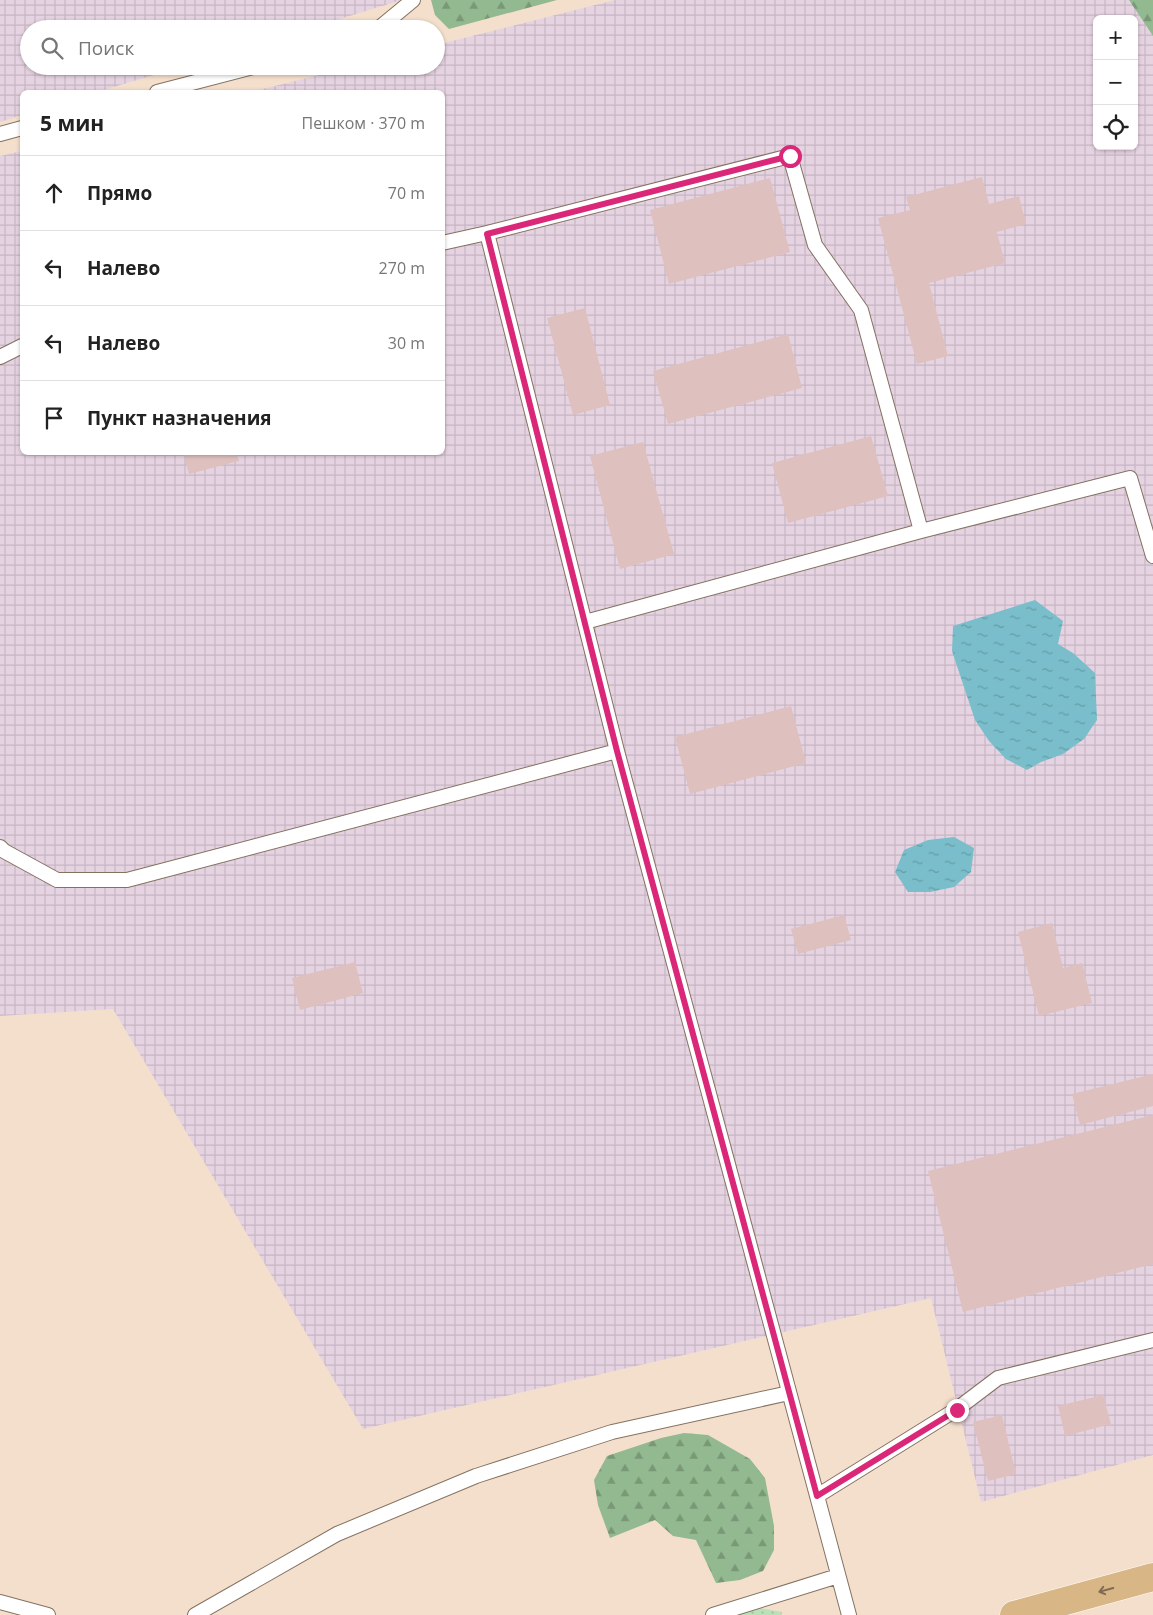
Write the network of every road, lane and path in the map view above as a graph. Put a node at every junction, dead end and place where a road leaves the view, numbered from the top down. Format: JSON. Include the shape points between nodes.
{"nodes":[{"id":1,"x":414,"y":0,"type":"edge"},
{"id":2,"x":389,"y":20,"type":"edge"},
{"id":3,"x":222,"y":75,"type":"edge"},
{"id":4,"x":165,"y":90,"type":"edge"},
{"id":5,"x":20,"y":129,"type":"edge"},
{"id":6,"x":0,"y":134,"type":"edge"},
{"id":7,"x":487,"y":234,"type":"junction"},
{"id":8,"x":445,"y":242,"type":"edge"},
{"id":9,"x":20,"y":347,"type":"edge"},
{"id":10,"x":0,"y":357,"type":"edge"},
{"id":11,"x":922,"y":530,"type":"junction"},
{"id":12,"x":1153,"y":556,"type":"edge"},
{"id":13,"x":584,"y":622,"type":"junction"},
{"id":14,"x":617,"y":751,"type":"junction"},
{"id":15,"x":0,"y":846,"type":"edge"},
{"id":16,"x":1153,"y":1340,"type":"edge"},
{"id":17,"x":789,"y":1392,"type":"junction"},
{"id":18,"x":817,"y":1496,"type":"junction"},
{"id":19,"x":838,"y":1576,"type":"junction"},
{"id":20,"x":1153,"y":1577,"type":"edge"},
{"id":21,"x":0,"y":1602,"type":"edge"},
{"id":22,"x":48,"y":1615,"type":"edge"},
{"id":23,"x":195,"y":1615,"type":"edge"},
{"id":24,"x":713,"y":1615,"type":"edge"},
{"id":25,"x":849,"y":1615,"type":"edge"},
{"id":26,"x":1014,"y":1615,"type":"edge"}],
"edges":[{"from":1,"to":2,"type":"lane"},
{"from":3,"to":4,"type":"lane"},
{"from":5,"to":6,"type":"lane"},
{"from":7,"to":8,"type":"lane"},
{"from":7,"to":11,"type":"lane","via":[[790,156],[815,245],[861,310]]},
{"from":7,"to":13,"type":"lane"},
{"from":9,"to":10,"type":"lane"},
{"from":11,"to":12,"type":"lane","via":[[1130,478]]},
{"from":11,"to":13,"type":"lane"},
{"from":13,"to":14,"type":"lane"},
{"from":14,"to":15,"type":"lane","via":[[127,880],[57,880]]},
{"from":14,"to":17,"type":"lane"},
{"from":16,"to":18,"type":"lane","via":[[998,1378],[957,1410]]},
{"from":17,"to":18,"type":"lane"},
{"from":17,"to":23,"type":"lane","via":[[612,1432],[476,1476],[337,1534]]},
{"from":18,"to":19,"type":"lane"},
{"from":19,"to":24,"type":"lane"},
{"from":19,"to":25,"type":"lane"},
{"from":20,"to":26,"type":"main road","one_way":true},
{"from":21,"to":22,"type":"lane"}]}
